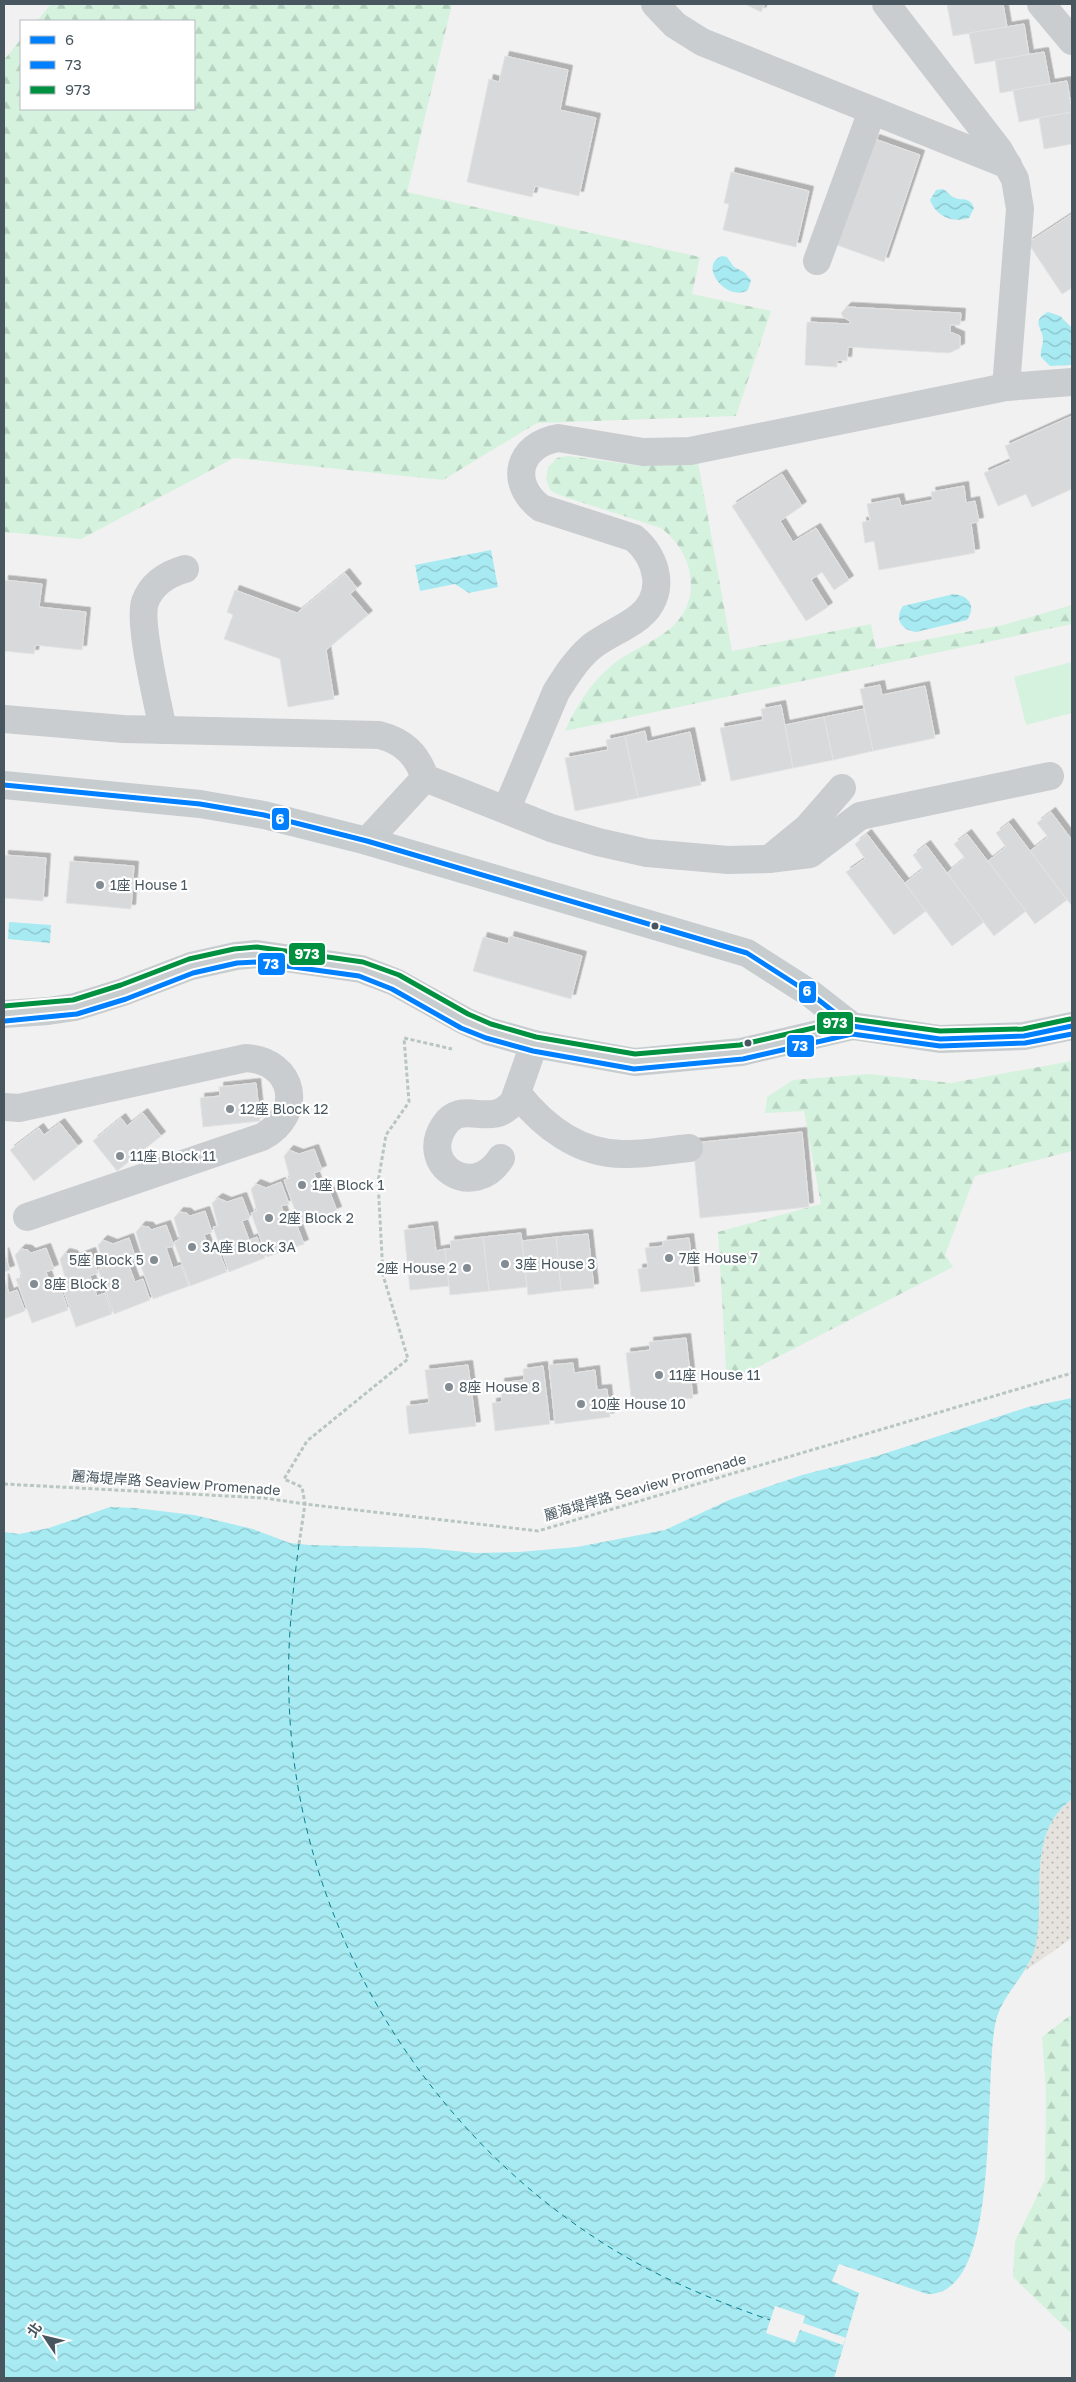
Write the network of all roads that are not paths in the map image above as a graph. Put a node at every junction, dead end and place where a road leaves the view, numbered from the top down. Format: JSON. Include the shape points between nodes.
{"nodes":[{"id":1,"x":655,"y":4,"type":"edge"},
{"id":2,"x":1041,"y":4,"type":"edge"},
{"id":3,"x":896,"y":7,"type":"edge"},
{"id":4,"x":1072,"y":41,"type":"edge"},
{"id":5,"x":872,"y":111,"type":"junction"},
{"id":6,"x":1003,"y":158,"type":"junction"},
{"id":7,"x":817,"y":261,"type":"dead end"},
{"id":8,"x":1072,"y":382,"type":"edge"},
{"id":9,"x":1006,"y":387,"type":"junction"},
{"id":10,"x":184,"y":569,"type":"dead end"},
{"id":11,"x":4,"y":719,"type":"edge"},
{"id":12,"x":163,"y":730,"type":"junction"},
{"id":13,"x":1050,"y":776,"type":"dead end"},
{"id":14,"x":425,"y":778,"type":"junction"},
{"id":15,"x":4,"y":785,"type":"edge"},
{"id":16,"x":842,"y":788,"type":"dead end"},
{"id":17,"x":507,"y":808,"type":"junction"},
{"id":18,"x":367,"y":842,"type":"junction"},
{"id":19,"x":769,"y":859,"type":"junction"},
{"id":20,"x":4,"y":1014,"type":"edge"},
{"id":21,"x":852,"y":1026,"type":"junction"},
{"id":22,"x":1072,"y":1026,"type":"edge"},
{"id":23,"x":534,"y":1044,"type":"junction"},
{"id":24,"x":517,"y":1093,"type":"junction"},
{"id":25,"x":4,"y":1107,"type":"edge"},
{"id":26,"x":689,"y":1148,"type":"dead end"},
{"id":27,"x":501,"y":1158,"type":"dead end"},
{"id":28,"x":27,"y":1218,"type":"dead end"}],
"edges":[{"from":1,"to":5,"type":"street","via":[[675,25],[702,42]]},
{"from":2,"to":4,"type":"street"},
{"from":3,"to":6,"type":"street"},
{"from":5,"to":6,"type":"street"},
{"from":5,"to":7,"type":"street"},
{"from":6,"to":9,"type":"street","via":[[1015,179],[1020,209]]},
{"from":8,"to":9,"type":"street"},
{"from":9,"to":17,"type":"street","via":[[690,451],[643,452],[558,438],[534,446],[522,466],[521,478],[531,500],[540,508],[634,538],[652,558],[656,584],[654,596],[640,616],[590,648],[564,678]]},
{"from":10,"to":12,"type":"street","via":[[160,580],[151,590],[143,614]]},
{"from":11,"to":12,"type":"street"},
{"from":12,"to":14,"type":"street","via":[[379,735],[392,738],[414,754]]},
{"from":13,"to":19,"type":"street","via":[[860,816],[810,854]]},
{"from":14,"to":17,"type":"street"},
{"from":14,"to":18,"type":"street"},
{"from":15,"to":18,"type":"main road","via":[[149,798],[264,814]]},
{"from":16,"to":19,"type":"street","via":[[808,826]]},
{"from":17,"to":19,"type":"street","via":[[552,828],[647,853]]},
{"from":18,"to":21,"type":"main road","via":[[747,953],[811,994]]},
{"from":20,"to":23,"type":"main road","via":[[75,1006],[191,966],[257,954],[376,973],[465,1021]]},
{"from":21,"to":22,"type":"main road","via":[[940,1039],[1024,1036]]},
{"from":21,"to":23,"type":"main road","via":[[741,1052],[635,1062]]},
{"from":23,"to":24,"type":"street"},
{"from":24,"to":26,"type":"street","via":[[548,1126],[585,1146],[623,1154]]},
{"from":24,"to":27,"type":"street","via":[[502,1113],[493,1116],[463,1113],[445,1124],[440,1133],[438,1155],[450,1172],[459,1177],[479,1178],[492,1170]]},
{"from":25,"to":28,"type":"street","via":[[19,1108],[246,1058],[267,1062],[280,1072],[287,1086],[288,1111],[273,1132],[262,1138]]}]}
